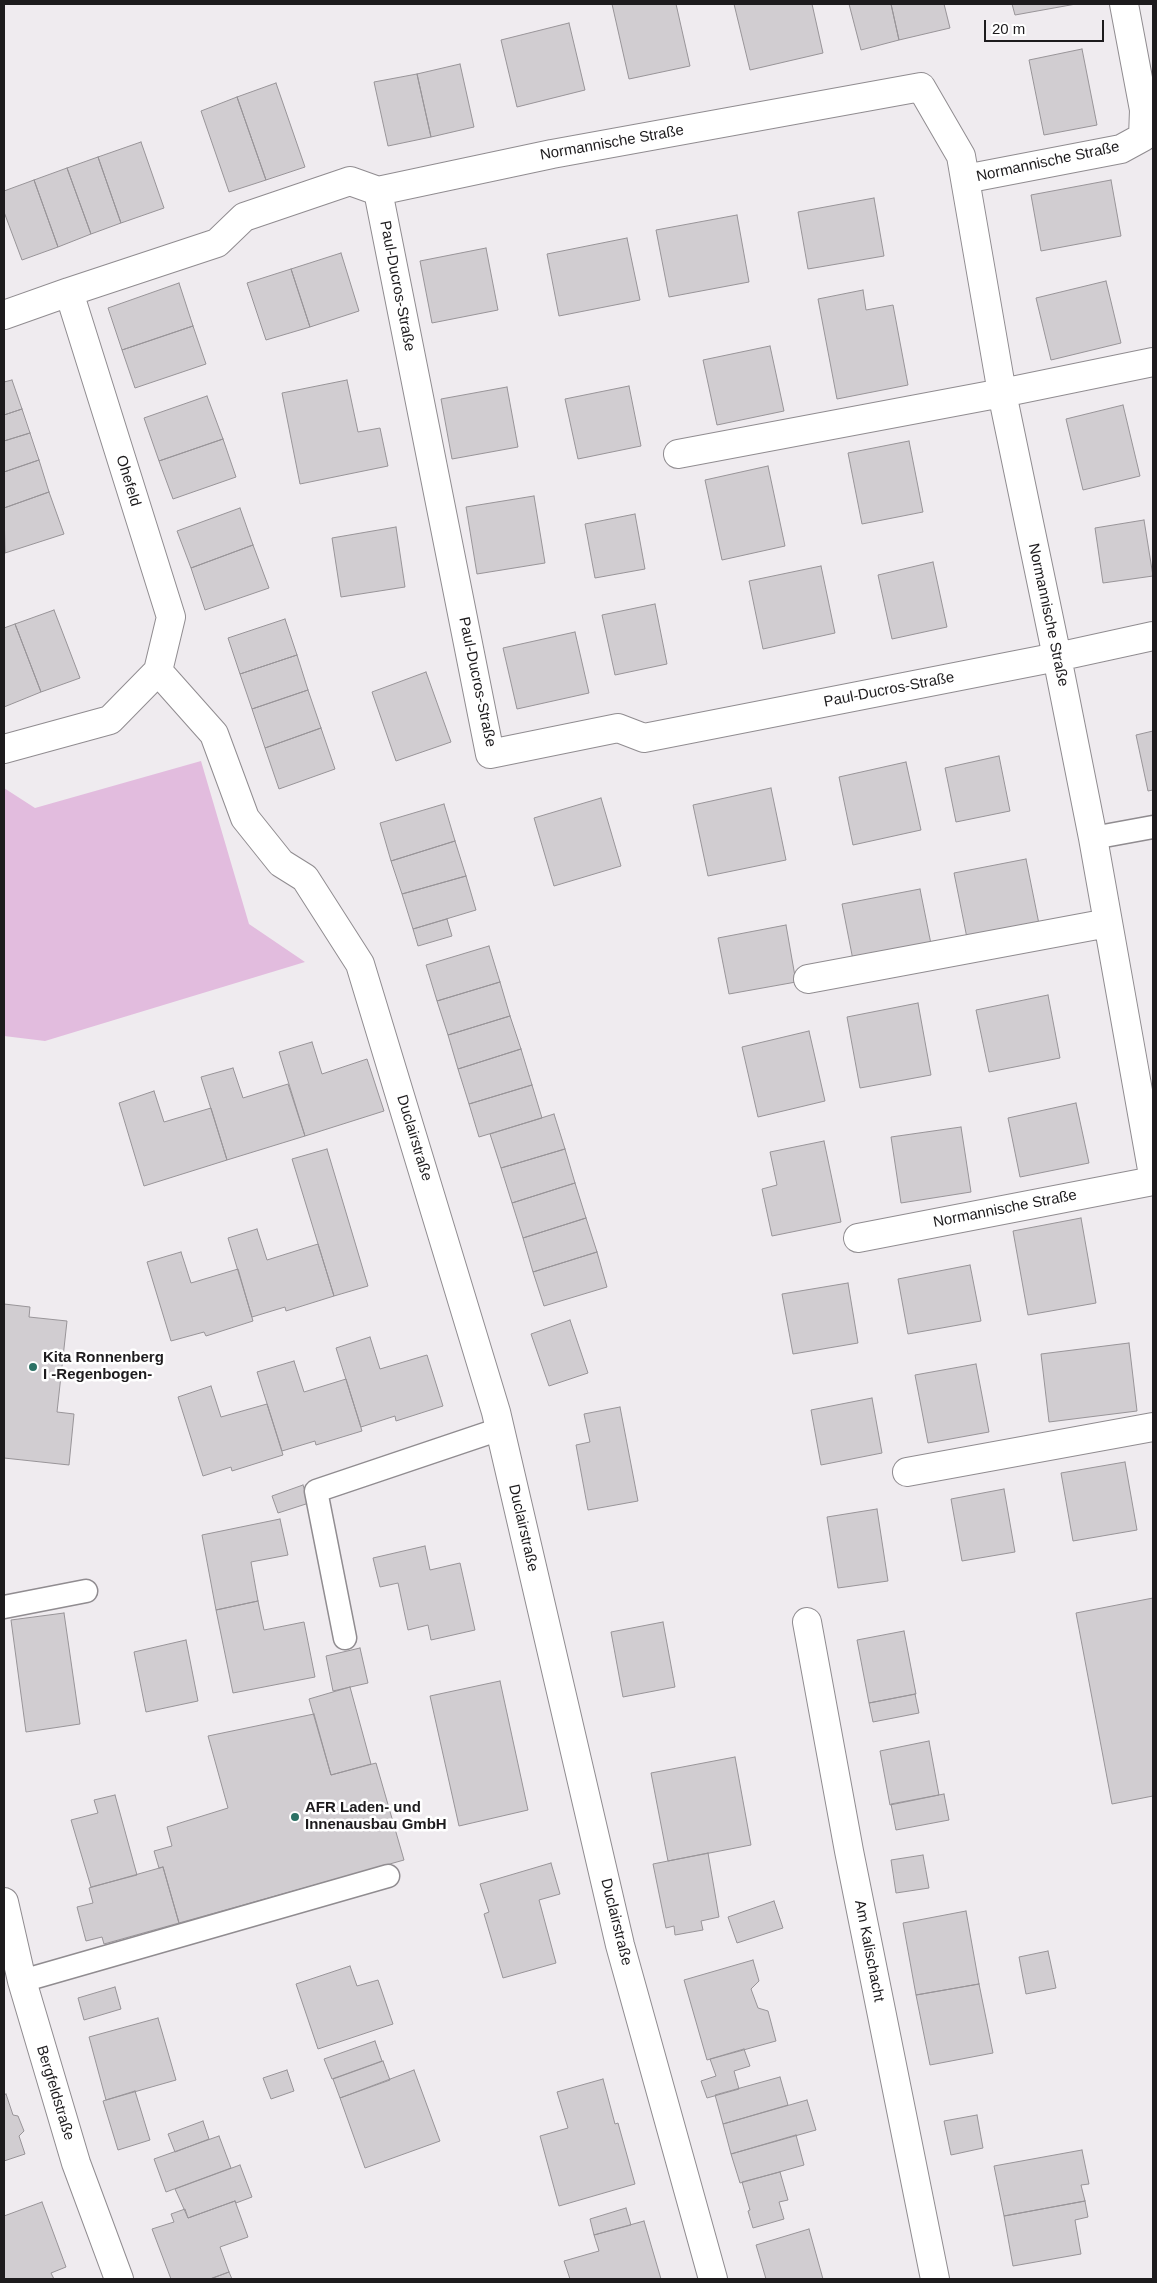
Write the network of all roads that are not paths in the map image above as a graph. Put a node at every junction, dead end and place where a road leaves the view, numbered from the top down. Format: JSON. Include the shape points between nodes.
{"nodes":[{"id":1,"x":1124,"y":4,"type":"edge"},
{"id":2,"x":965,"y":179,"type":"junction"},
{"id":3,"x":378,"y":190,"type":"junction"},
{"id":4,"x":69,"y":292,"type":"junction"},
{"id":5,"x":4,"y":315,"type":"edge"},
{"id":6,"x":1153,"y":362,"type":"edge"},
{"id":7,"x":1002,"y":393,"type":"junction"},
{"id":8,"x":678,"y":454,"type":"dead end"},
{"id":9,"x":1153,"y":636,"type":"edge"},
{"id":10,"x":1058,"y":657,"type":"junction"},
{"id":11,"x":158,"y":671,"type":"junction"},
{"id":12,"x":4,"y":749,"type":"edge"},
{"id":13,"x":1153,"y":827,"type":"edge"},
{"id":14,"x":1093,"y":838,"type":"junction"},
{"id":15,"x":1108,"y":923,"type":"junction"},
{"id":16,"x":808,"y":979,"type":"dead end"},
{"id":17,"x":1153,"y":1175,"type":"edge"},
{"id":18,"x":1153,"y":1181,"type":"edge"},
{"id":19,"x":858,"y":1238,"type":"dead end"},
{"id":20,"x":1153,"y":1427,"type":"edge"},
{"id":21,"x":500,"y":1429,"type":"junction"},
{"id":22,"x":906,"y":1472,"type":"dead end"},
{"id":23,"x":86,"y":1590,"type":"dead end"},
{"id":24,"x":4,"y":1607,"type":"edge"},
{"id":25,"x":807,"y":1622,"type":"dead end"},
{"id":26,"x":345,"y":1638,"type":"dead end"},
{"id":27,"x":388,"y":1876,"type":"dead end"},
{"id":28,"x":4,"y":1902,"type":"edge"},
{"id":29,"x":22,"y":1981,"type":"junction"},
{"id":30,"x":119,"y":2279,"type":"edge"},
{"id":31,"x":713,"y":2279,"type":"edge"},
{"id":32,"x":935,"y":2279,"type":"edge"}],
"edges":[{"from":1,"to":2,"type":"street","name":"Normannische Straße","via":[[1144,110],[1143,137],[1121,149]]},
{"from":2,"to":3,"type":"street","name":"Normannische Straße","via":[[960,156],[921,87],[561,152]]},
{"from":2,"to":7,"type":"street","name":"Normannische Straße"},
{"from":3,"to":4,"type":"street","name":"Normannische Straße","via":[[350,181],[244,217],[217,243]]},
{"from":3,"to":10,"type":"street","name":"Paul-Ducros-Straße","via":[[490,754],[618,728],[644,738]]},
{"from":4,"to":5,"type":"street"},
{"from":4,"to":11,"type":"street","name":"Ohefeld","via":[[171,617]]},
{"from":6,"to":7,"type":"street"},
{"from":7,"to":8,"type":"street"},
{"from":7,"to":10,"type":"street","name":"Normannische Straße"},
{"from":9,"to":10,"type":"street"},
{"from":10,"to":14,"type":"street","name":"Normannische Straße"},
{"from":11,"to":12,"type":"street","via":[[110,720]]},
{"from":11,"to":21,"type":"street","name":"Duclairstraße","via":[[214,734],[245,818],[281,863],[305,878],[360,964]]},
{"from":13,"to":14,"type":"lane"},
{"from":14,"to":15,"type":"street","name":"Normannische Straße"},
{"from":15,"to":16,"type":"street"},
{"from":15,"to":17,"type":"street","name":"Normannische Straße"},
{"from":18,"to":19,"type":"street","name":"Normannische Straße"},
{"from":20,"to":22,"type":"street"},
{"from":21,"to":26,"type":"lane","via":[[316,1491]]},
{"from":21,"to":31,"type":"street","name":"Duclairstraße","via":[[620,1945]]},
{"from":23,"to":24,"type":"lane"},
{"from":25,"to":32,"type":"street","name":"Am Kalischacht","via":[[849,1851]]},
{"from":27,"to":29,"type":"lane"},
{"from":28,"to":29,"type":"street","name":"Bergfeldstraße"},
{"from":29,"to":30,"type":"street","name":"Bergfeldstraße","via":[[76,2163]]}]}
